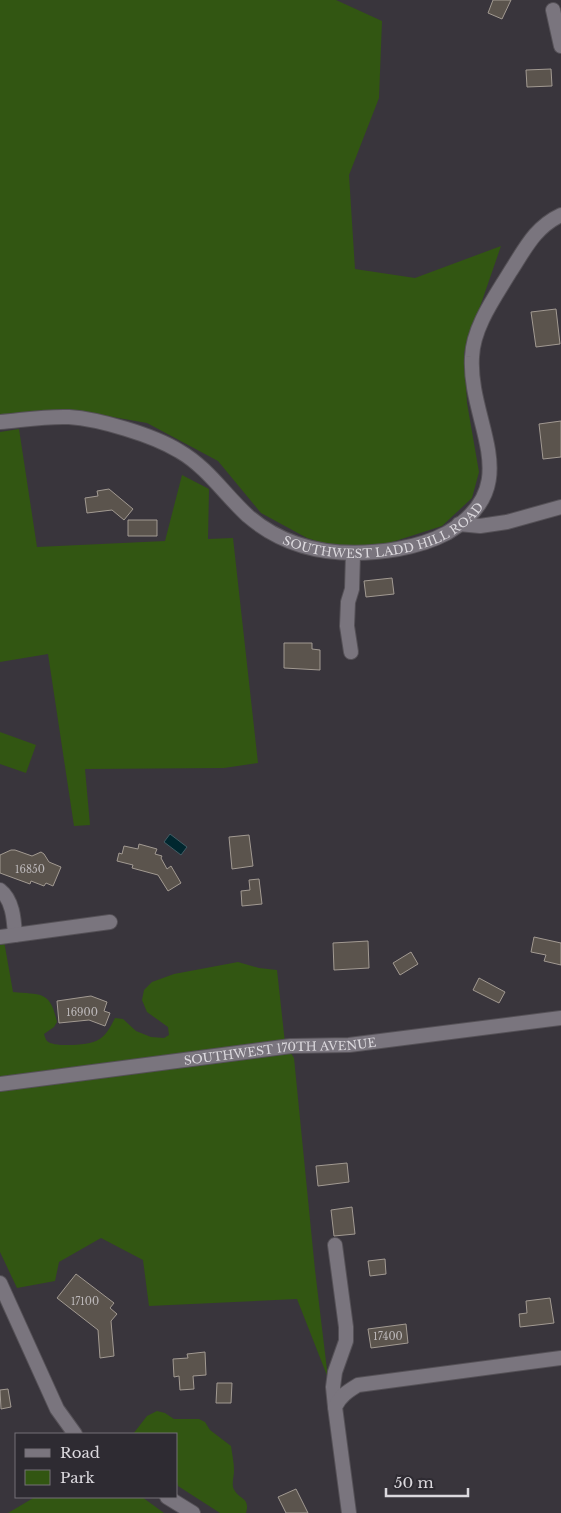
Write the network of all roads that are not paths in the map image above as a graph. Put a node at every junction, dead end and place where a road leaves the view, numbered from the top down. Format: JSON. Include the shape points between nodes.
{"nodes":[{"id":1,"x":553,"y":10,"type":"dead end"},
{"id":2,"x":561,"y":46,"type":"edge"},
{"id":3,"x":561,"y":216,"type":"edge"},
{"id":4,"x":0,"y":422,"type":"edge"},
{"id":5,"x":561,"y":507,"type":"edge"},
{"id":6,"x":459,"y":524,"type":"junction"},
{"id":7,"x":352,"y":554,"type":"junction"},
{"id":8,"x":351,"y":652,"type":"dead end"},
{"id":9,"x":0,"y":890,"type":"edge"},
{"id":10,"x":110,"y":922,"type":"dead end"},
{"id":11,"x":15,"y":935,"type":"junction"},
{"id":12,"x":0,"y":937,"type":"edge"},
{"id":13,"x":561,"y":1018,"type":"edge"},
{"id":14,"x":0,"y":1084,"type":"edge"},
{"id":15,"x":335,"y":1245,"type":"dead end"},
{"id":16,"x":0,"y":1282,"type":"edge"},
{"id":17,"x":561,"y":1358,"type":"edge"},
{"id":18,"x":335,"y":1407,"type":"junction"},
{"id":19,"x":74,"y":1433,"type":"edge"},
{"id":20,"x":169,"y":1498,"type":"edge"},
{"id":21,"x":193,"y":1513,"type":"edge"},
{"id":22,"x":349,"y":1513,"type":"edge"}],
"edges":[{"from":1,"to":2,"type":"street"},
{"from":3,"to":6,"type":"street","name":"SOUTHWEST LADD HILL ROAD","via":[[531,239],[488,310],[475,340],[473,377],[488,449],[489,481],[481,501]]},
{"from":4,"to":7,"type":"street","name":"SOUTHWEST LADD HILL ROAD","via":[[70,417],[152,439],[188,457],[250,517],[266,528],[297,544],[332,553]]},
{"from":5,"to":6,"type":"street","via":[[507,522],[480,526]]},
{"from":6,"to":7,"type":"street","name":"SOUTHWEST LADD HILL ROAD","via":[[425,542],[386,551]]},
{"from":7,"to":8,"type":"street","via":[[347,626]]},
{"from":9,"to":11,"type":"street","via":[[10,904]]},
{"from":10,"to":11,"type":"street"},
{"from":11,"to":12,"type":"street"},
{"from":13,"to":14,"type":"street","name":"SOUTHWEST 170TH AVENUE","via":[[349,1045],[291,1046]]},
{"from":15,"to":18,"type":"street","via":[[346,1327],[346,1342],[335,1372]]},
{"from":16,"to":19,"type":"street","via":[[57,1409]]},
{"from":17,"to":18,"type":"street","via":[[358,1384],[339,1398]]},
{"from":18,"to":22,"type":"street"},
{"from":20,"to":21,"type":"street"}]}
